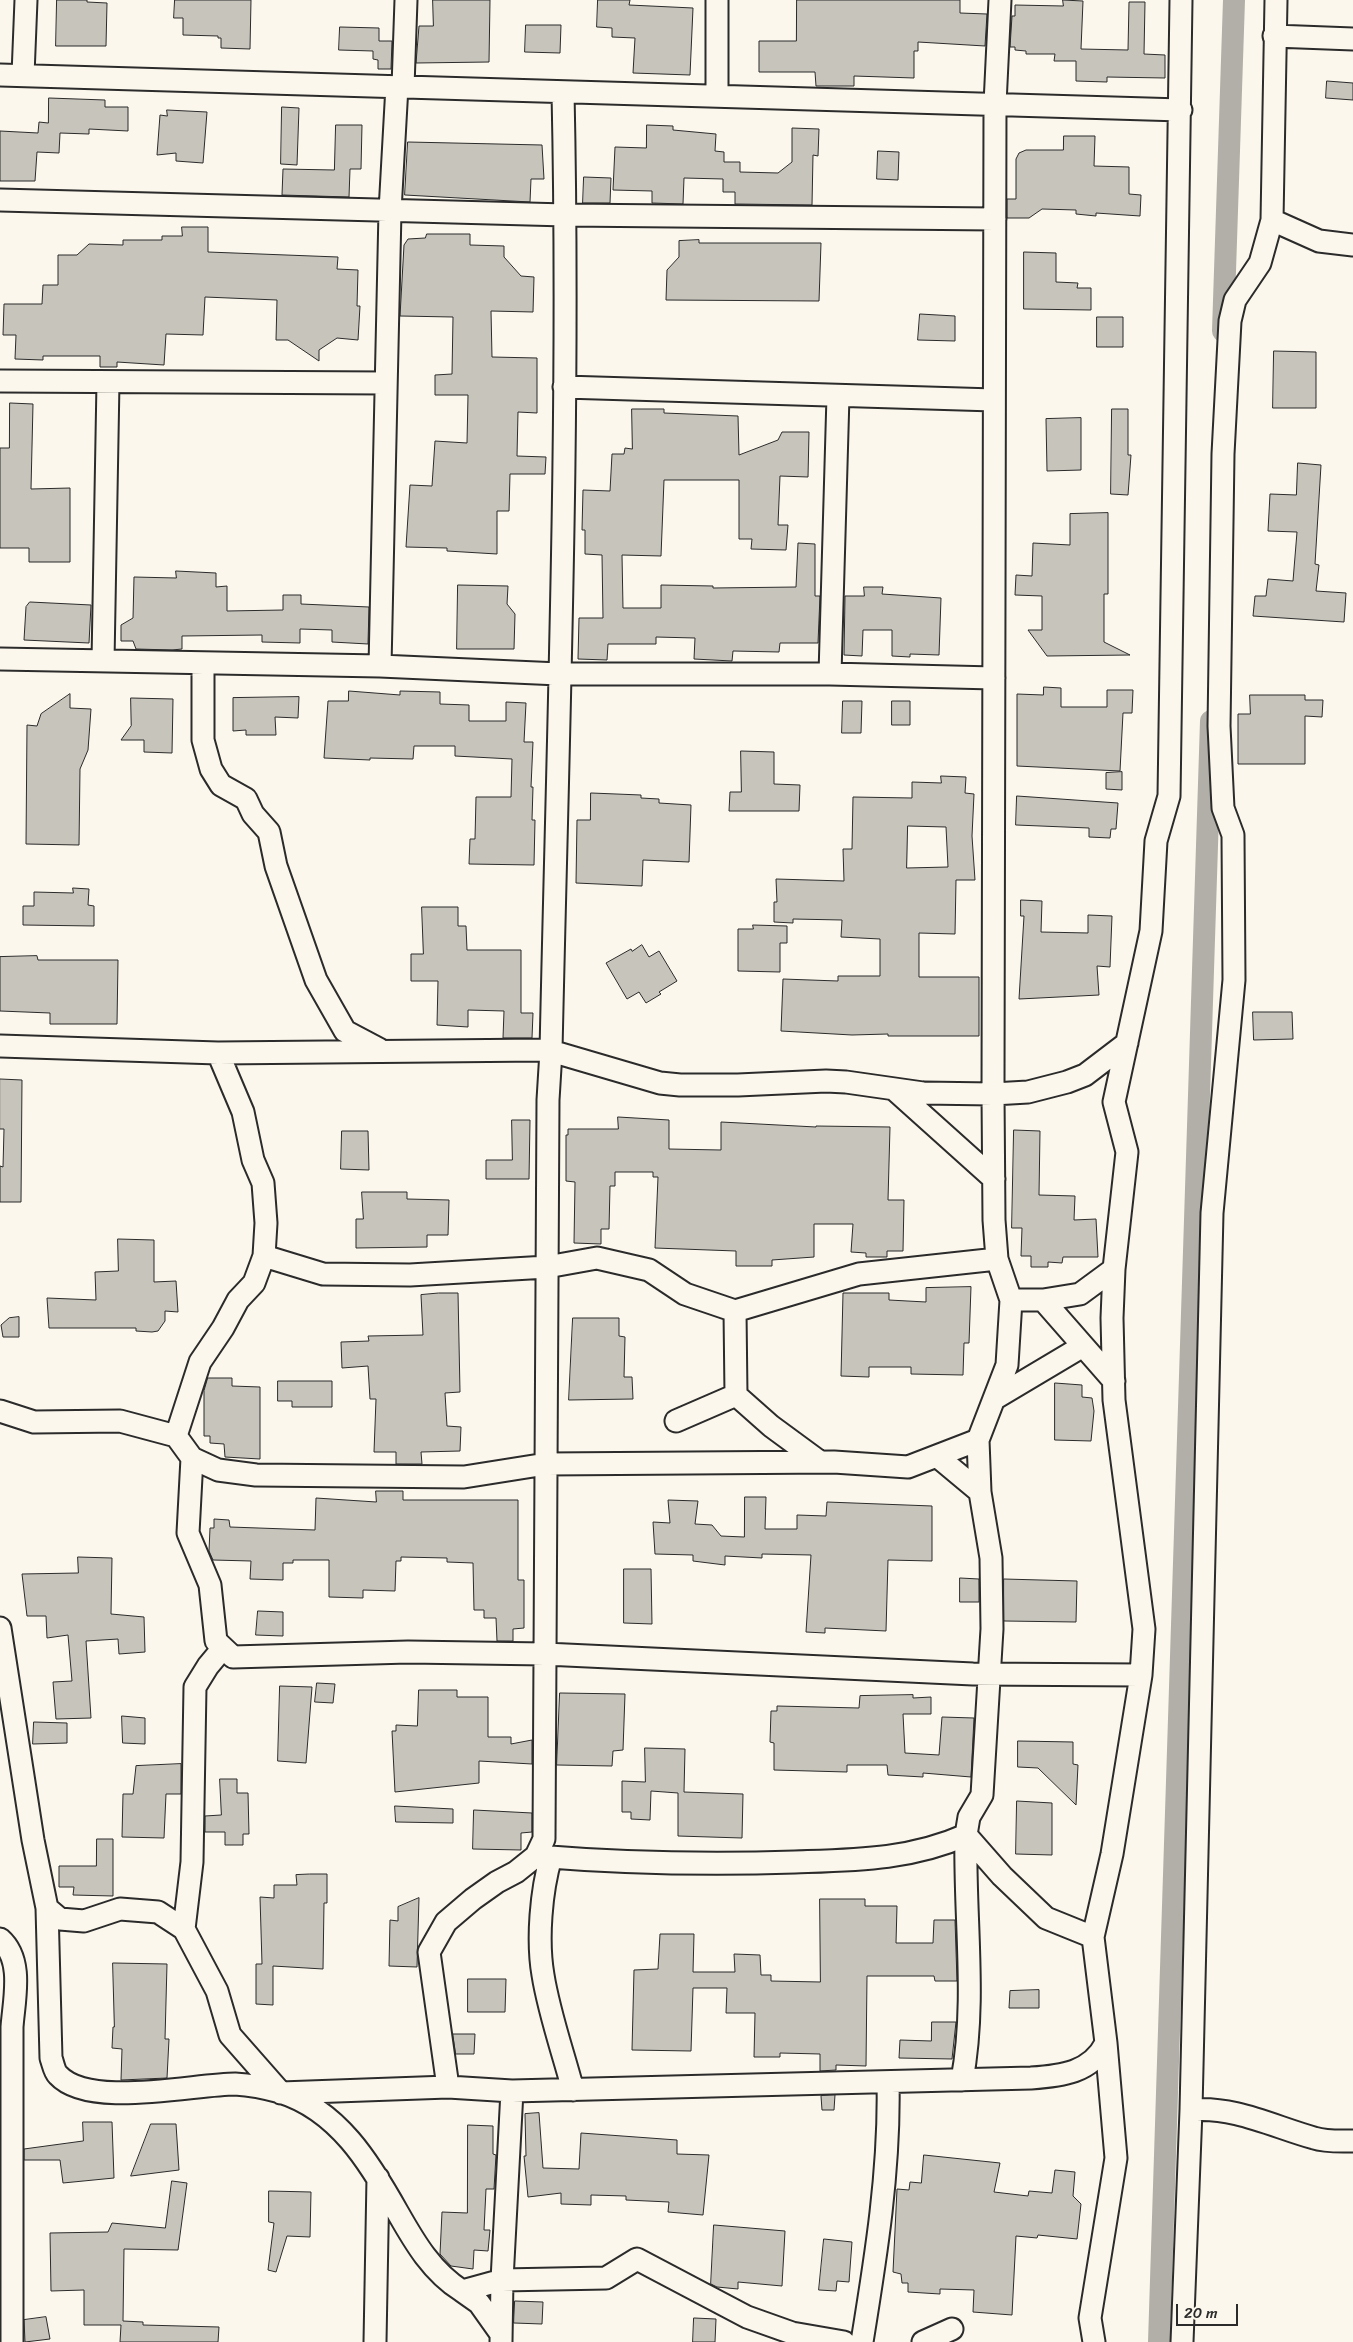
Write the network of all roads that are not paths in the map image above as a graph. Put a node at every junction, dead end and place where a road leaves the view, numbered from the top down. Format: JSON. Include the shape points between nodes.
{"nodes":[{"id":1,"x":26,"y":0,"type":"edge"},
{"id":2,"x":406,"y":0,"type":"edge"},
{"id":3,"x":717,"y":0,"type":"edge"},
{"id":4,"x":1000,"y":0,"type":"edge"},
{"id":5,"x":1181,"y":0,"type":"edge"},
{"id":6,"x":1276,"y":0,"type":"edge"},
{"id":7,"x":1274,"y":36,"type":"junction"},
{"id":8,"x":1353,"y":39,"type":"edge"},
{"id":9,"x":0,"y":75,"type":"edge"},
{"id":10,"x":24,"y":76,"type":"junction"},
{"id":11,"x":400,"y":86,"type":"junction"},
{"id":12,"x":563,"y":92,"type":"junction"},
{"id":13,"x":717,"y":96,"type":"junction"},
{"id":14,"x":995,"y":104,"type":"junction"},
{"id":15,"x":1181,"y":110,"type":"junction"},
{"id":16,"x":0,"y":200,"type":"edge"},
{"id":17,"x":390,"y":211,"type":"junction"},
{"id":18,"x":566,"y":215,"type":"junction"},
{"id":19,"x":995,"y":219,"type":"junction"},
{"id":20,"x":1272,"y":220,"type":"junction"},
{"id":21,"x":1353,"y":245,"type":"edge"},
{"id":22,"x":0,"y":381,"type":"edge"},
{"id":23,"x":108,"y":382,"type":"junction"},
{"id":24,"x":386,"y":383,"type":"junction"},
{"id":25,"x":564,"y":387,"type":"junction"},
{"id":26,"x":838,"y":396,"type":"junction"},
{"id":27,"x":994,"y":400,"type":"junction"},
{"id":28,"x":0,"y":659,"type":"edge"},
{"id":29,"x":103,"y":661,"type":"junction"},
{"id":30,"x":203,"y":662,"type":"junction"},
{"id":31,"x":380,"y":666,"type":"junction"},
{"id":32,"x":559,"y":674,"type":"junction"},
{"id":33,"x":830,"y":674,"type":"junction"},
{"id":34,"x":994,"y":678,"type":"junction"},
{"id":35,"x":1127,"y":1043,"type":"junction"},
{"id":36,"x":0,"y":1046,"type":"edge"},
{"id":37,"x":382,"y":1051,"type":"junction"},
{"id":38,"x":551,"y":1051,"type":"junction"},
{"id":39,"x":218,"y":1053,"type":"junction"},
{"id":40,"x":896,"y":1091,"type":"junction"},
{"id":41,"x":993,"y":1094,"type":"junction"},
{"id":42,"x":994,"y":1179,"type":"junction"},
{"id":43,"x":264,"y":1256,"type":"junction"},
{"id":44,"x":997,"y":1259,"type":"junction"},
{"id":45,"x":547,"y":1267,"type":"junction"},
{"id":46,"x":1114,"y":1269,"type":"junction"},
{"id":47,"x":1011,"y":1300,"type":"junction"},
{"id":48,"x":1043,"y":1300,"type":"junction"},
{"id":49,"x":735,"y":1311,"type":"junction"},
{"id":50,"x":1083,"y":1346,"type":"junction"},
{"id":51,"x":1114,"y":1381,"type":"junction"},
{"id":52,"x":736,"y":1395,"type":"junction"},
{"id":53,"x":994,"y":1399,"type":"junction"},
{"id":54,"x":0,"y":1412,"type":"edge"},
{"id":55,"x":676,"y":1421,"type":"dead end"},
{"id":56,"x":176,"y":1436,"type":"junction"},
{"id":57,"x":978,"y":1440,"type":"junction"},
{"id":58,"x":938,"y":1457,"type":"junction"},
{"id":59,"x":192,"y":1458,"type":"junction"},
{"id":60,"x":820,"y":1462,"type":"junction"},
{"id":61,"x":546,"y":1464,"type":"junction"},
{"id":62,"x":980,"y":1492,"type":"junction"},
{"id":63,"x":0,"y":1628,"type":"edge"},
{"id":64,"x":223,"y":1648,"type":"junction"},
{"id":65,"x":545,"y":1654,"type":"junction"},
{"id":66,"x":989,"y":1674,"type":"junction"},
{"id":67,"x":1141,"y":1675,"type":"junction"},
{"id":68,"x":966,"y":1835,"type":"junction"},
{"id":69,"x":544,"y":1857,"type":"junction"},
{"id":70,"x":47,"y":1908,"type":"junction"},
{"id":71,"x":184,"y":1929,"type":"junction"},
{"id":72,"x":1093,"y":1937,"type":"junction"},
{"id":73,"x":0,"y":1939,"type":"edge"},
{"id":74,"x":1106,"y":2043,"type":"junction"},
{"id":75,"x":962,"y":2080,"type":"junction"},
{"id":76,"x":888,"y":2082,"type":"junction"},
{"id":77,"x":448,"y":2086,"type":"junction"},
{"id":78,"x":573,"y":2090,"type":"junction"},
{"id":79,"x":512,"y":2091,"type":"junction"},
{"id":80,"x":280,"y":2093,"type":"junction"},
{"id":81,"x":1191,"y":2110,"type":"junction"},
{"id":82,"x":1353,"y":2141,"type":"edge"},
{"id":83,"x":378,"y":2178,"type":"junction"},
{"id":84,"x":6,"y":2207,"type":"edge"},
{"id":85,"x":502,"y":2280,"type":"junction"},
{"id":86,"x":462,"y":2290,"type":"junction"},
{"id":87,"x":952,"y":2329,"type":"dead end"},
{"id":88,"x":501,"y":2338,"type":"edge"},
{"id":89,"x":802,"y":2338,"type":"edge"},
{"id":90,"x":12,"y":2342,"type":"edge"},
{"id":91,"x":375,"y":2342,"type":"edge"},
{"id":92,"x":844,"y":2342,"type":"edge"},
{"id":93,"x":862,"y":2342,"type":"edge"},
{"id":94,"x":923,"y":2342,"type":"edge"},
{"id":95,"x":1094,"y":2342,"type":"edge"},
{"id":96,"x":1182,"y":2342,"type":"edge"}],
"edges":[{"from":1,"to":10,"type":"street"},
{"from":2,"to":11,"type":"street"},
{"from":3,"to":13,"type":"street"},
{"from":4,"to":14,"type":"street"},
{"from":5,"to":15,"type":"street"},
{"from":6,"to":7,"type":"street"},
{"from":7,"to":8,"type":"street"},
{"from":7,"to":20,"type":"street"},
{"from":9,"to":10,"type":"street"},
{"from":10,"to":11,"type":"street"},
{"from":11,"to":12,"type":"street"},
{"from":11,"to":17,"type":"street"},
{"from":12,"to":13,"type":"street"},
{"from":12,"to":18,"type":"street"},
{"from":13,"to":14,"type":"street"},
{"from":14,"to":15,"type":"street"},
{"from":14,"to":19,"type":"street"},
{"from":15,"to":35,"type":"street","via":[[1169,796],[1156,841],[1151,931]]},
{"from":16,"to":17,"type":"street"},
{"from":17,"to":18,"type":"street"},
{"from":17,"to":24,"type":"street"},
{"from":18,"to":19,"type":"street"},
{"from":18,"to":25,"type":"street"},
{"from":19,"to":27,"type":"street"},
{"from":20,"to":21,"type":"street","via":[[1319,241]]},
{"from":20,"to":81,"type":"street","via":[[1260,263],[1235,300],[1230,321],[1223,454],[1218,726],[1224,808],[1234,835],[1234,980],[1212,1213]]},
{"from":22,"to":23,"type":"street"},
{"from":23,"to":24,"type":"street"},
{"from":23,"to":29,"type":"street"},
{"from":24,"to":31,"type":"street"},
{"from":25,"to":26,"type":"street"},
{"from":25,"to":32,"type":"street"},
{"from":26,"to":27,"type":"street"},
{"from":26,"to":33,"type":"street"},
{"from":27,"to":34,"type":"street"},
{"from":28,"to":29,"type":"street"},
{"from":29,"to":30,"type":"street"},
{"from":30,"to":31,"type":"street"},
{"from":30,"to":37,"type":"street","via":[[203,740],[211,769],[221,785],[246,800],[269,832],[276,866],[316,980],[345,1030]]},
{"from":31,"to":32,"type":"street"},
{"from":32,"to":33,"type":"street"},
{"from":32,"to":38,"type":"street"},
{"from":33,"to":34,"type":"street"},
{"from":34,"to":41,"type":"street"},
{"from":35,"to":41,"type":"street","via":[[1085,1075],[1067,1082],[1028,1092]]},
{"from":35,"to":46,"type":"street","via":[[1114,1102],[1127,1152]]},
{"from":36,"to":39,"type":"street"},
{"from":37,"to":38,"type":"street"},
{"from":37,"to":39,"type":"street"},
{"from":38,"to":40,"type":"street","via":[[660,1083],[836,1082]]},
{"from":38,"to":45,"type":"street"},
{"from":39,"to":43,"type":"street","via":[[243,1112],[253,1160],[263,1183]]},
{"from":40,"to":41,"type":"street"},
{"from":40,"to":42,"type":"street"},
{"from":41,"to":42,"type":"street"},
{"from":42,"to":44,"type":"street"},
{"from":43,"to":45,"type":"street","via":[[323,1274],[410,1275]]},
{"from":43,"to":56,"type":"street","via":[[254,1283],[238,1300],[200,1362]]},
{"from":44,"to":47,"type":"street"},
{"from":44,"to":49,"type":"street","via":[[859,1274]]},
{"from":45,"to":49,"type":"street","via":[[597,1258],[649,1270],[685,1294]]},
{"from":45,"to":61,"type":"street"},
{"from":46,"to":48,"type":"street","via":[[1080,1294]]},
{"from":46,"to":51,"type":"street"},
{"from":47,"to":48,"type":"street"},
{"from":47,"to":53,"type":"street","via":[[1007,1365]]},
{"from":48,"to":50,"type":"street"},
{"from":49,"to":52,"type":"street"},
{"from":50,"to":51,"type":"street"},
{"from":50,"to":53,"type":"street"},
{"from":51,"to":67,"type":"street","via":[[1144,1629]]},
{"from":52,"to":55,"type":"street"},
{"from":52,"to":60,"type":"street"},
{"from":53,"to":57,"type":"street"},
{"from":54,"to":56,"type":"street","via":[[34,1422],[120,1421]]},
{"from":56,"to":59,"type":"street"},
{"from":57,"to":58,"type":"street"},
{"from":57,"to":62,"type":"street"},
{"from":58,"to":60,"type":"street","via":[[908,1467]]},
{"from":58,"to":62,"type":"street"},
{"from":59,"to":61,"type":"street","via":[[218,1470],[256,1475],[464,1477]]},
{"from":59,"to":64,"type":"street","via":[[188,1533],[210,1585],[216,1641]]},
{"from":60,"to":61,"type":"street"},
{"from":61,"to":65,"type":"street"},
{"from":62,"to":66,"type":"street","via":[[991,1558]]},
{"from":63,"to":70,"type":"street","via":[[33,1840]]},
{"from":64,"to":65,"type":"street","via":[[233,1657],[408,1652]]},
{"from":64,"to":71,"type":"street","via":[[195,1687],[192,1862]]},
{"from":65,"to":66,"type":"street"},
{"from":65,"to":69,"type":"street"},
{"from":66,"to":67,"type":"street"},
{"from":66,"to":68,"type":"street","via":[[982,1795],[969,1817]]},
{"from":67,"to":72,"type":"street","via":[[1112,1854]]},
{"from":68,"to":69,"type":"street","via":[[920,1851],[851,1860],[704,1863]]},
{"from":68,"to":72,"type":"street","via":[[1002,1876],[1046,1918]]},
{"from":68,"to":75,"type":"street","via":[[968,1998]]},
{"from":69,"to":77,"type":"street","via":[[473,1899],[446,1922],[429,1952]]},
{"from":69,"to":78,"type":"street","via":[[542,1974]]},
{"from":70,"to":71,"type":"street","via":[[60,1919],[84,1921],[120,1909],[158,1912]]},
{"from":70,"to":80,"type":"street","via":[[51,2058],[57,2075],[70,2084],[92,2090],[133,2094],[235,2084]]},
{"from":71,"to":80,"type":"street","via":[[217,1991],[230,2035]]},
{"from":72,"to":74,"type":"street"},
{"from":73,"to":84,"type":"street","via":[[7,1946],[15,1965]]},
{"from":74,"to":75,"type":"street","via":[[1101,2054],[1084,2068],[1060,2076]]},
{"from":74,"to":95,"type":"street","via":[[1116,2158],[1090,2318]]},
{"from":75,"to":76,"type":"street"},
{"from":76,"to":78,"type":"street"},
{"from":76,"to":93,"type":"street","via":[[889,2115],[880,2238]]},
{"from":77,"to":79,"type":"street"},
{"from":77,"to":80,"type":"street"},
{"from":78,"to":79,"type":"street"},
{"from":79,"to":85,"type":"street"},
{"from":80,"to":83,"type":"street","via":[[310,2105],[339,2127]]},
{"from":81,"to":82,"type":"street","via":[[1210,2108],[1266,2121],[1317,2139]]},
{"from":81,"to":96,"type":"street"},
{"from":83,"to":86,"type":"street","via":[[433,2268]]},
{"from":83,"to":91,"type":"street"},
{"from":84,"to":90,"type":"street"},
{"from":85,"to":86,"type":"street"},
{"from":85,"to":88,"type":"street"},
{"from":85,"to":89,"type":"street","via":[[606,2278],[637,2259],[748,2317]]},
{"from":86,"to":88,"type":"street","via":[[479,2303]]},
{"from":87,"to":94,"type":"street"},
{"from":89,"to":92,"type":"street"}]}
